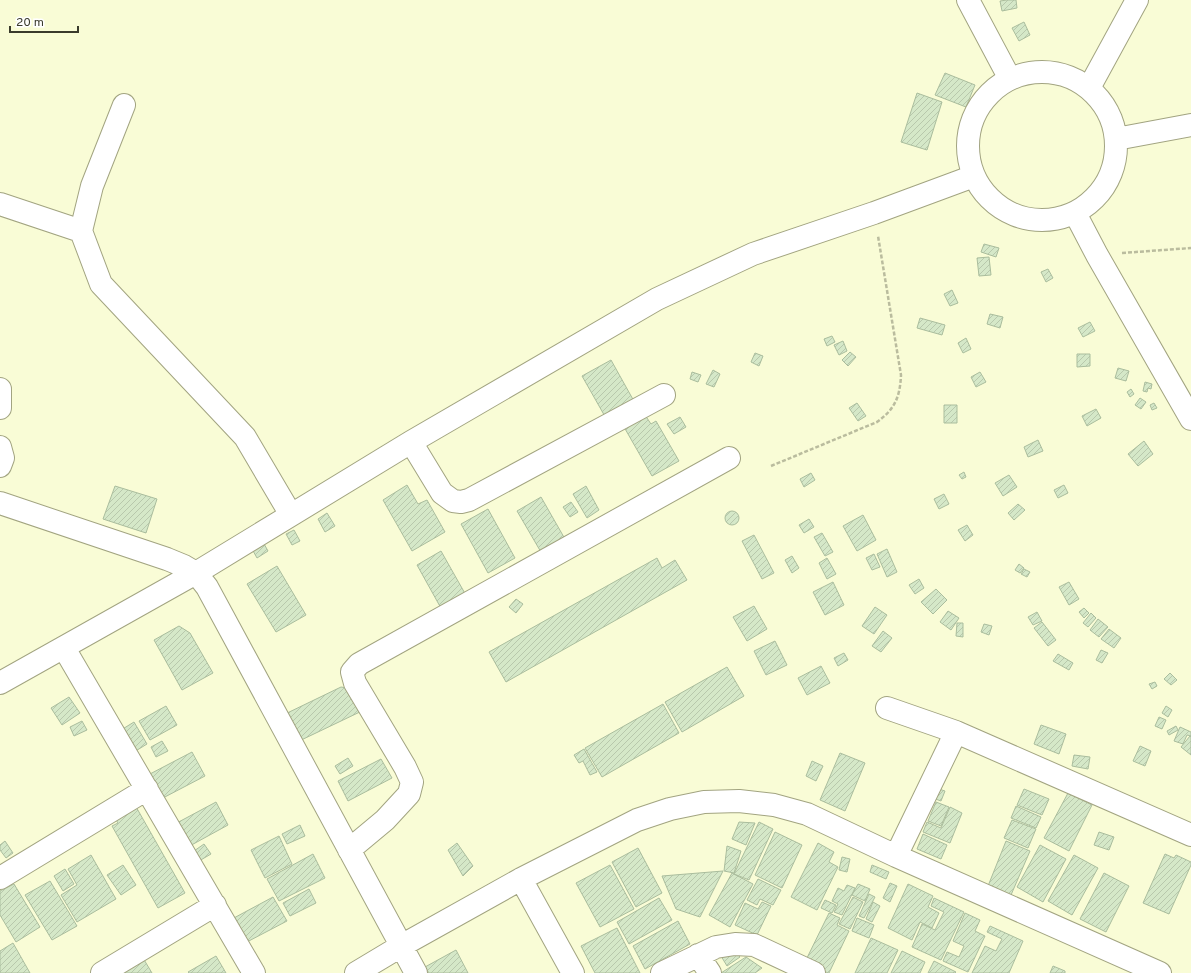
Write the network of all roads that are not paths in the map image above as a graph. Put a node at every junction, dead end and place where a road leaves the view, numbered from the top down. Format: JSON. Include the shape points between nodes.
{"nodes":[{"id":1,"x":968,"y":0,"type":"edge"},
{"id":2,"x":1137,"y":0,"type":"edge"},
{"id":3,"x":1010,"y":79,"type":"junction"},
{"id":4,"x":1089,"y":88,"type":"junction"},
{"id":5,"x":124,"y":105,"type":"dead end"},
{"id":6,"x":1191,"y":125,"type":"edge"},
{"id":7,"x":1116,"y":139,"type":"junction"},
{"id":8,"x":974,"y":176,"type":"junction"},
{"id":9,"x":0,"y":204,"type":"edge"},
{"id":10,"x":1075,"y":213,"type":"junction"},
{"id":11,"x":81,"y":231,"type":"junction"},
{"id":12,"x":0,"y":389,"type":"edge"},
{"id":13,"x":664,"y":395,"type":"dead end"},
{"id":14,"x":0,"y":408,"type":"edge"},
{"id":15,"x":1191,"y":419,"type":"edge"},
{"id":16,"x":411,"y":442,"type":"junction"},
{"id":17,"x":0,"y":447,"type":"edge"},
{"id":18,"x":729,"y":458,"type":"dead end"},
{"id":19,"x":0,"y":466,"type":"edge"},
{"id":20,"x":1,"y":505,"type":"edge"},
{"id":21,"x":291,"y":516,"type":"junction"},
{"id":22,"x":196,"y":573,"type":"junction"},
{"id":23,"x":64,"y":648,"type":"junction"},
{"id":24,"x":0,"y":683,"type":"edge"},
{"id":25,"x":887,"y":708,"type":"dead end"},
{"id":26,"x":956,"y":732,"type":"junction"},
{"id":27,"x":147,"y":790,"type":"junction"},
{"id":28,"x":1191,"y":835,"type":"edge"},
{"id":29,"x":349,"y":850,"type":"junction"},
{"id":30,"x":896,"y":856,"type":"junction"},
{"id":31,"x":0,"y":878,"type":"edge"},
{"id":32,"x":521,"y":879,"type":"junction"},
{"id":33,"x":215,"y":905,"type":"junction"},
{"id":34,"x":401,"y":946,"type":"junction"},
{"id":35,"x":698,"y":955,"type":"junction"},
{"id":36,"x":102,"y":973,"type":"edge"},
{"id":37,"x":254,"y":973,"type":"edge"},
{"id":38,"x":356,"y":973,"type":"edge"},
{"id":39,"x":416,"y":973,"type":"edge"},
{"id":40,"x":573,"y":973,"type":"edge"},
{"id":41,"x":662,"y":973,"type":"edge"},
{"id":42,"x":710,"y":973,"type":"edge"},
{"id":43,"x":814,"y":973,"type":"edge"},
{"id":44,"x":1160,"y":973,"type":"edge"}],
"edges":[{"from":1,"to":3,"type":"street"},
{"from":2,"to":4,"type":"street"},
{"from":3,"to":4,"type":"street","via":[[1042,72],[1075,79]]},
{"from":3,"to":8,"type":"street","via":[[985,99],[972,120],[968,158]]},
{"from":4,"to":7,"type":"street","via":[[1103,102],[1112,120]]},
{"from":5,"to":11,"type":"street","via":[[92,186]]},
{"from":6,"to":7,"type":"street"},
{"from":7,"to":10,"type":"street","via":[[1115,161],[1107,182],[1093,200]]},
{"from":8,"to":10,"type":"street","via":[[987,196],[1005,211],[1028,219],[1052,220]]},
{"from":8,"to":16,"type":"street","via":[[753,254],[657,299]]},
{"from":9,"to":11,"type":"street"},
{"from":10,"to":15,"type":"street"},
{"from":11,"to":21,"type":"street","via":[[101,284],[245,436]]},
{"from":12,"to":14,"type":"street"},
{"from":13,"to":16,"type":"street","via":[[461,502],[453,501],[442,493]]},
{"from":16,"to":21,"type":"street"},
{"from":17,"to":19,"type":"street","via":[[3,458]]},
{"from":18,"to":29,"type":"street","via":[[359,664],[352,672],[355,683],[412,782],[410,794],[385,820]]},
{"from":20,"to":22,"type":"street","via":[[167,559]]},
{"from":21,"to":22,"type":"street"},
{"from":22,"to":23,"type":"street"},
{"from":22,"to":29,"type":"street","via":[[207,587]]},
{"from":23,"to":24,"type":"street"},
{"from":23,"to":27,"type":"street"},
{"from":25,"to":26,"type":"street"},
{"from":26,"to":28,"type":"street"},
{"from":26,"to":30,"type":"street"},
{"from":27,"to":31,"type":"street"},
{"from":27,"to":33,"type":"street"},
{"from":29,"to":34,"type":"street"},
{"from":30,"to":32,"type":"street","via":[[807,814],[739,801],[704,802],[670,809],[637,820]]},
{"from":30,"to":44,"type":"street"},
{"from":32,"to":34,"type":"street"},
{"from":32,"to":40,"type":"street"},
{"from":33,"to":36,"type":"street"},
{"from":33,"to":37,"type":"street"},
{"from":34,"to":38,"type":"street"},
{"from":34,"to":39,"type":"street"},
{"from":35,"to":41,"type":"street"},
{"from":35,"to":42,"type":"street"},
{"from":35,"to":43,"type":"street","via":[[716,947],[735,944],[754,946]]}]}
